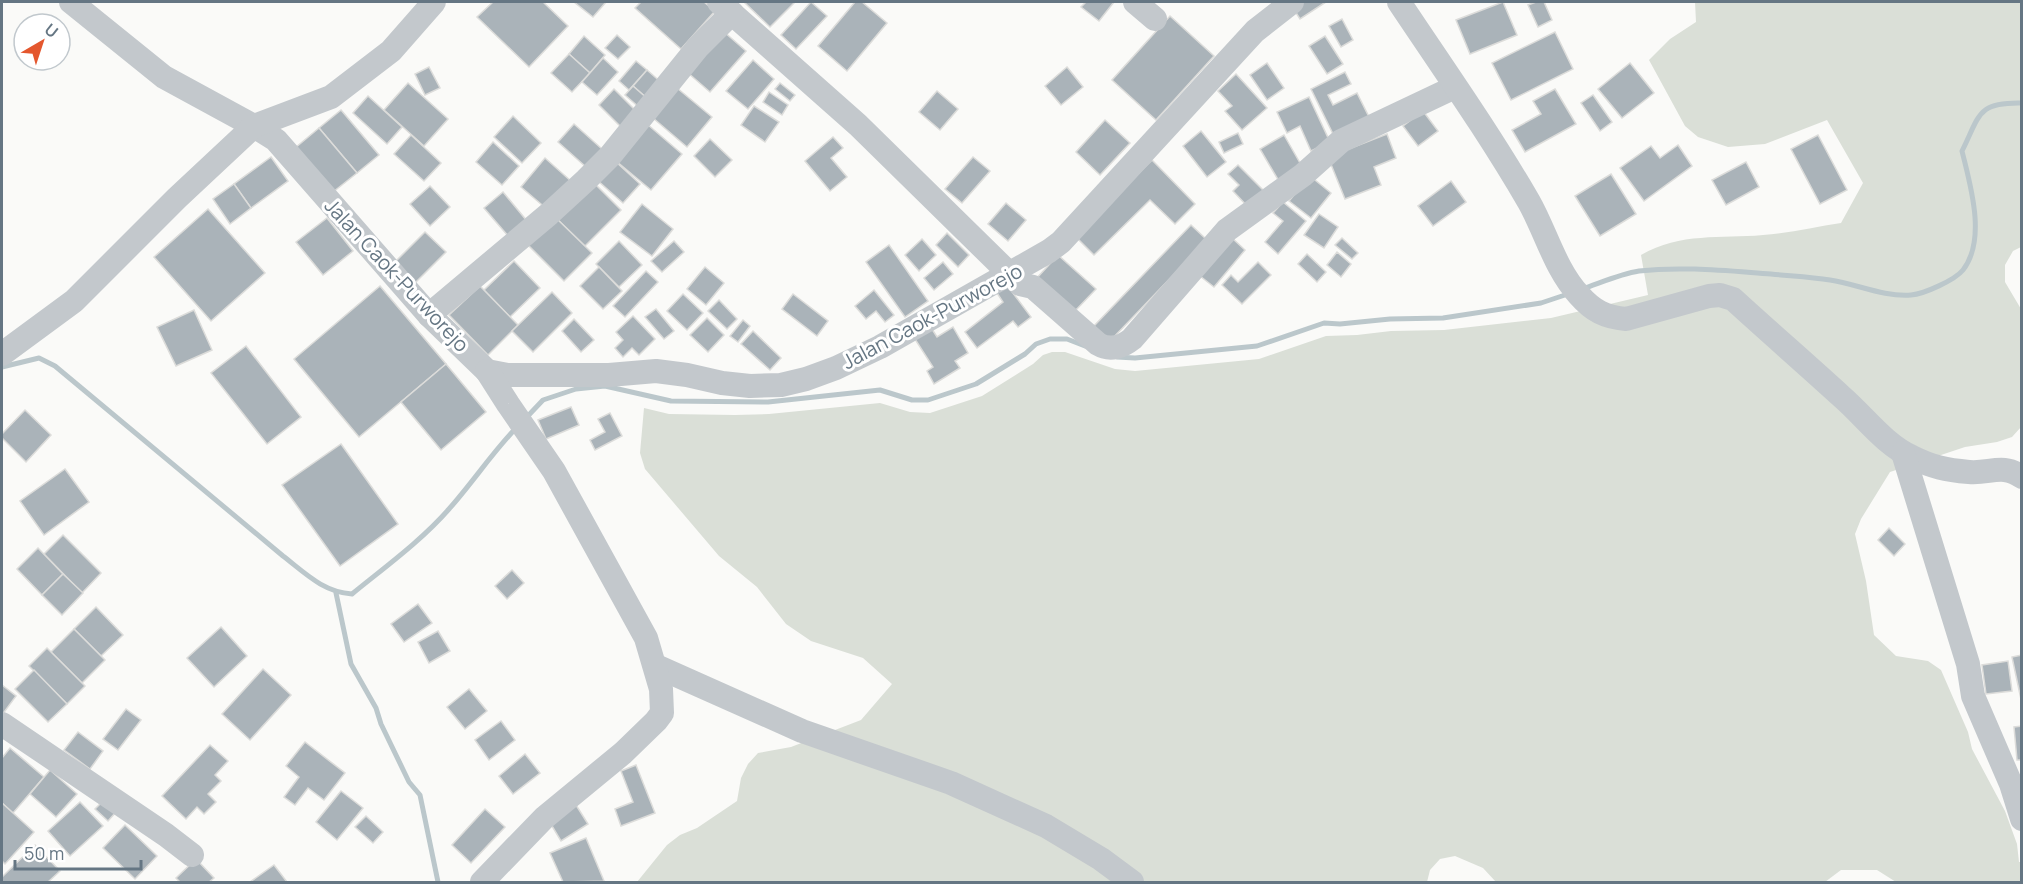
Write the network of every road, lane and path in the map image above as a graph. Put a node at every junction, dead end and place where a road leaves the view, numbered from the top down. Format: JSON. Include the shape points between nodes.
{"nodes":[{"id":1,"x":71,"y":2,"type":"edge"},
{"id":2,"x":434,"y":2,"type":"edge"},
{"id":3,"x":1135,"y":2,"type":"edge"},
{"id":4,"x":1292,"y":2,"type":"edge"},
{"id":5,"x":1399,"y":2,"type":"edge"},
{"id":6,"x":725,"y":7,"type":"edge"},
{"id":7,"x":1155,"y":19,"type":"dead end"},
{"id":8,"x":1455,"y":87,"type":"junction"},
{"id":9,"x":254,"y":126,"type":"junction"},
{"id":10,"x":1009,"y":272,"type":"junction"},
{"id":11,"x":429,"y":315,"type":"junction"},
{"id":12,"x":2,"y":354,"type":"edge"},
{"id":13,"x":488,"y":371,"type":"junction"},
{"id":14,"x":1903,"y":453,"type":"junction"},
{"id":15,"x":2022,"y":477,"type":"edge"},
{"id":16,"x":656,"y":666,"type":"junction"},
{"id":17,"x":2,"y":724,"type":"edge"},
{"id":18,"x":2022,"y":819,"type":"edge"},
{"id":19,"x":192,"y":855,"type":"dead end"},
{"id":20,"x":482,"y":882,"type":"edge"},
{"id":21,"x":1132,"y":882,"type":"edge"}],
"edges":[{"from":1,"to":9,"type":"street","name":"Jalan Caok-Purworejo","via":[[164,77]]},
{"from":2,"to":9,"type":"street","via":[[391,51],[331,97]]},
{"from":3,"to":7,"type":"street"},
{"from":4,"to":10,"type":"street","name":"Jalan Caok-Purworejo","via":[[1255,32],[1061,242]]},
{"from":5,"to":8,"type":"street"},
{"from":6,"to":10,"type":"street","via":[[858,124]]},
{"from":6,"to":11,"type":"street","via":[[698,47],[610,156],[549,214]]},
{"from":8,"to":10,"type":"street","via":[[1341,141],[1303,175],[1227,230],[1126,344],[1103,347],[1033,287],[1020,284]]},
{"from":8,"to":14,"type":"street","via":[[1530,204],[1574,289],[1600,314],[1626,319],[1709,296],[1733,299]]},
{"from":9,"to":11,"type":"street","name":"Jalan Caok-Purworejo","via":[[276,140]]},
{"from":9,"to":12,"type":"street","via":[[74,301]]},
{"from":10,"to":13,"type":"street","name":"Jalan Caok-Purworejo","via":[[880,347],[806,380],[781,386],[750,386],[656,371],[565,376]]},
{"from":11,"to":13,"type":"street","name":"Jalan Caok-Purworejo"},
{"from":13,"to":16,"type":"street","via":[[554,471],[646,638]]},
{"from":14,"to":15,"type":"street","via":[[1934,468],[1972,472],[2000,468]]},
{"from":14,"to":18,"type":"street","via":[[1968,664],[1973,696]]},
{"from":16,"to":20,"type":"street","via":[[663,703],[657,721],[544,818]]},
{"from":16,"to":21,"type":"street","via":[[802,731],[962,788],[1046,826]]},
{"from":17,"to":19,"type":"street"}]}
